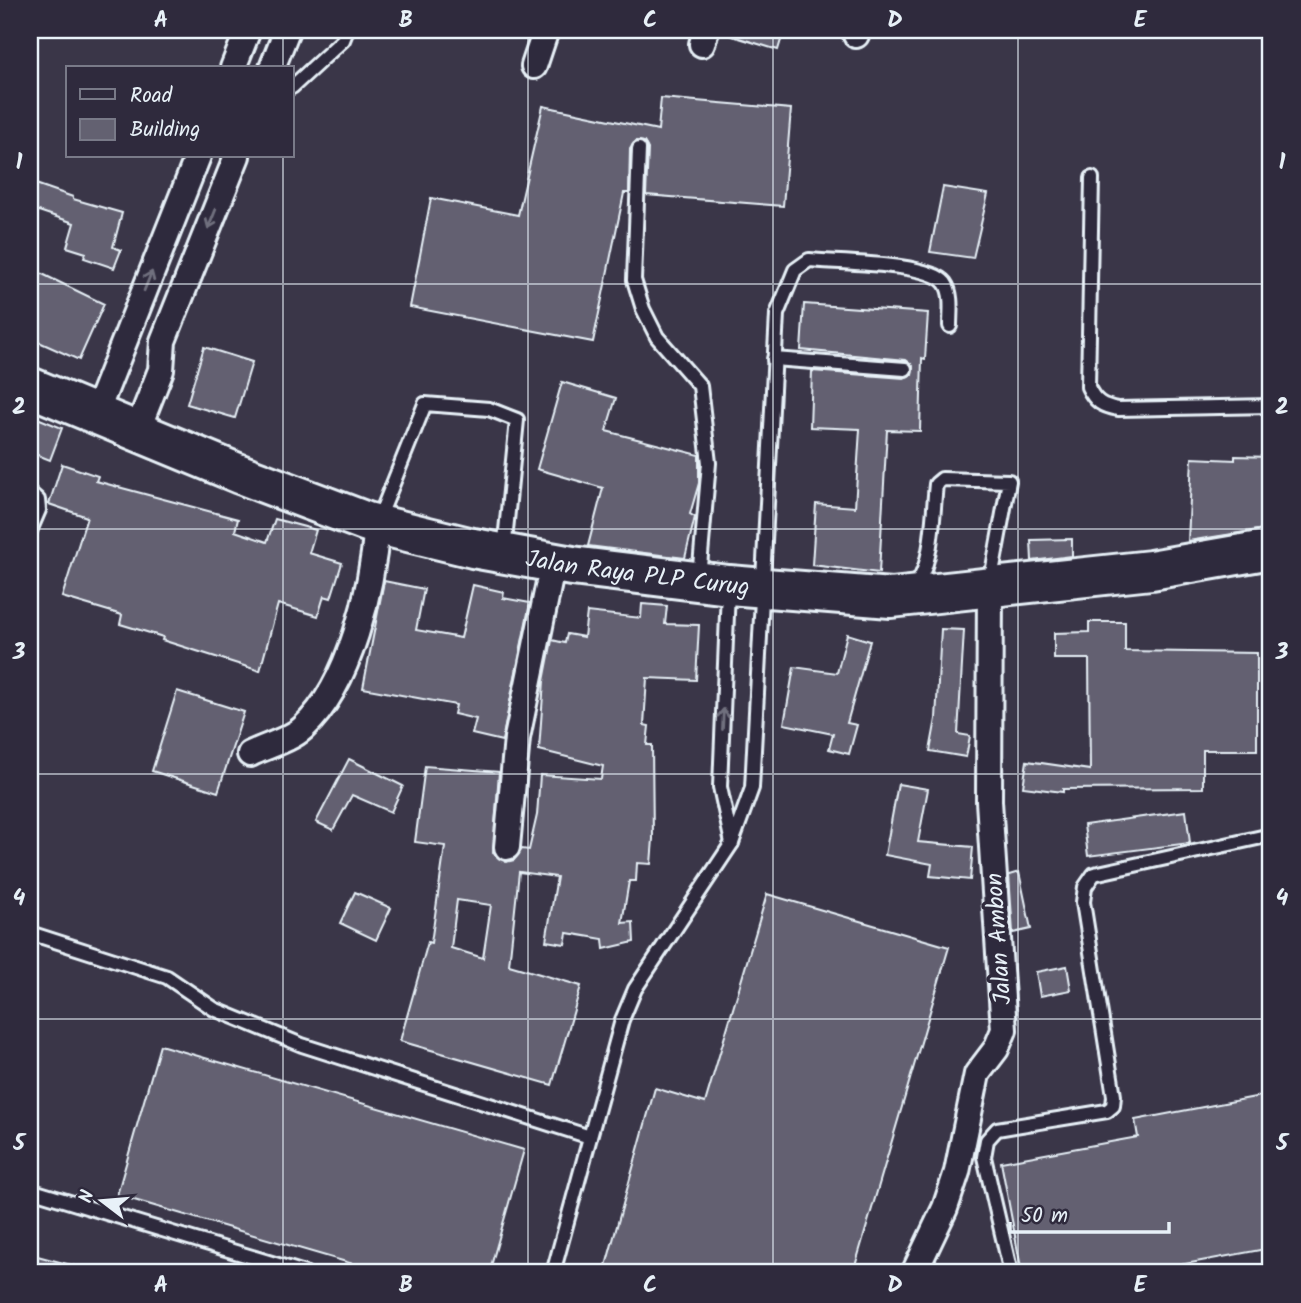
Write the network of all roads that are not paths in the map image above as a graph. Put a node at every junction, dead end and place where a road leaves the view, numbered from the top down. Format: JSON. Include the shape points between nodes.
{"nodes":[{"id":1,"x":248,"y":30,"type":"edge"},
{"id":2,"x":287,"y":30,"type":"edge"},
{"id":3,"x":347,"y":30,"type":"edge"},
{"id":4,"x":546,"y":30,"type":"edge"},
{"id":5,"x":234,"y":66,"type":"edge"},
{"id":6,"x":273,"y":66,"type":"edge"},
{"id":7,"x":534,"y":66,"type":"dead end"},
{"id":8,"x":294,"y":85,"type":"edge"},
{"id":9,"x":639,"y":149,"type":"dead end"},
{"id":10,"x":197,"y":158,"type":"edge"},
{"id":11,"x":236,"y":158,"type":"edge"},
{"id":12,"x":1092,"y":178,"type":"dead end"},
{"id":13,"x":950,"y":326,"type":"dead end"},
{"id":14,"x":129,"y":330,"type":"junction"},
{"id":15,"x":163,"y":341,"type":"junction"},
{"id":16,"x":774,"y":359,"type":"junction"},
{"id":17,"x":905,"y":369,"type":"dead end"},
{"id":18,"x":30,"y":387,"type":"edge"},
{"id":19,"x":1271,"y":406,"type":"edge"},
{"id":20,"x":96,"y":413,"type":"junction"},
{"id":21,"x":137,"y":431,"type":"junction"},
{"id":22,"x":30,"y":493,"type":"edge"},
{"id":23,"x":372,"y":523,"type":"junction"},
{"id":24,"x":30,"y":531,"type":"edge"},
{"id":25,"x":1271,"y":549,"type":"edge"},
{"id":26,"x":496,"y":552,"type":"junction"},
{"id":27,"x":553,"y":563,"type":"junction"},
{"id":28,"x":729,"y":585,"type":"junction"},
{"id":29,"x":990,"y":586,"type":"junction"},
{"id":30,"x":904,"y":596,"type":"junction"},
{"id":31,"x":250,"y":754,"type":"dead end"},
{"id":32,"x":1271,"y":835,"type":"edge"},
{"id":33,"x":732,"y":843,"type":"junction"},
{"id":34,"x":507,"y":847,"type":"dead end"},
{"id":35,"x":30,"y":933,"type":"edge"},
{"id":36,"x":590,"y":1137,"type":"junction"},
{"id":37,"x":30,"y":1190,"type":"edge"},
{"id":38,"x":305,"y":1273,"type":"edge"},
{"id":39,"x":553,"y":1273,"type":"edge"},
{"id":40,"x":914,"y":1273,"type":"edge"},
{"id":41,"x":1010,"y":1273,"type":"edge"}],
"edges":[{"from":1,"to":5,"type":"street"},
{"from":2,"to":6,"type":"street"},
{"from":3,"to":8,"type":"lane","via":[[343,40]]},
{"from":4,"to":7,"type":"street"},
{"from":9,"to":28,"type":"lane","via":[[634,280],[657,337],[700,386]]},
{"from":14,"to":10,"type":"street","one_way":true},
{"from":11,"to":15,"type":"street","one_way":true},
{"from":12,"to":19,"type":"lane","via":[[1088,387],[1094,399],[1104,407],[1118,409]]},
{"from":13,"to":16,"type":"lane","via":[[950,293],[936,276],[917,270],[809,260],[795,270],[785,290],[777,314]]},
{"from":14,"to":15,"type":"street"},
{"from":14,"to":20,"type":"street"},
{"from":15,"to":21,"type":"street","via":[[161,370]]},
{"from":16,"to":17,"type":"lane"},
{"from":16,"to":28,"type":"lane"},
{"from":18,"to":20,"type":"main road","name":"Jalan Raya PLP Curug"},
{"from":20,"to":21,"type":"main road","name":"Jalan Raya PLP Curug"},
{"from":21,"to":23,"type":"main road","name":"Jalan Raya PLP Curug"},
{"from":22,"to":24,"type":"lane","via":[[38,500],[39,510]]},
{"from":23,"to":26,"type":"main road","name":"Jalan Raya PLP Curug"},
{"from":23,"to":26,"type":"lane","via":[[382,511],[425,404],[489,409],[517,420],[505,541]]},
{"from":23,"to":31,"type":"street","via":[[373,571],[326,705],[301,730]]},
{"from":25,"to":29,"type":"main road","name":"Jalan Raya PLP Curug","via":[[1150,570]]},
{"from":26,"to":27,"type":"main road","name":"Jalan Raya PLP Curug"},
{"from":27,"to":28,"type":"main road","name":"Jalan Raya PLP Curug"},
{"from":27,"to":34,"type":"street","via":[[517,738]]},
{"from":28,"to":30,"type":"main road","name":"Jalan Raya PLP Curug"},
{"from":33,"to":28,"type":"lane","one_way":true,"via":[[720,787]]},
{"from":28,"to":33,"type":"lane","via":[[752,788]]},
{"from":29,"to":30,"type":"main road","name":"Jalan Raya PLP Curug"},
{"from":29,"to":30,"type":"lane","via":[[1009,481],[942,479],[936,484],[923,574]]},
{"from":29,"to":40,"type":"street","name":"Jalan Ambon","via":[[989,800],[1004,1030],[977,1074],[957,1172]]},
{"from":32,"to":41,"type":"lane","via":[[1094,874],[1085,887],[1083,902],[1113,1106],[1107,1111],[997,1129],[987,1140],[984,1157]]},
{"from":33,"to":36,"type":"lane","via":[[635,989]]},
{"from":35,"to":36,"type":"lane","via":[[167,977],[214,1009],[302,1045]]},
{"from":36,"to":39,"type":"lane"},
{"from":37,"to":38,"type":"lane"}]}
